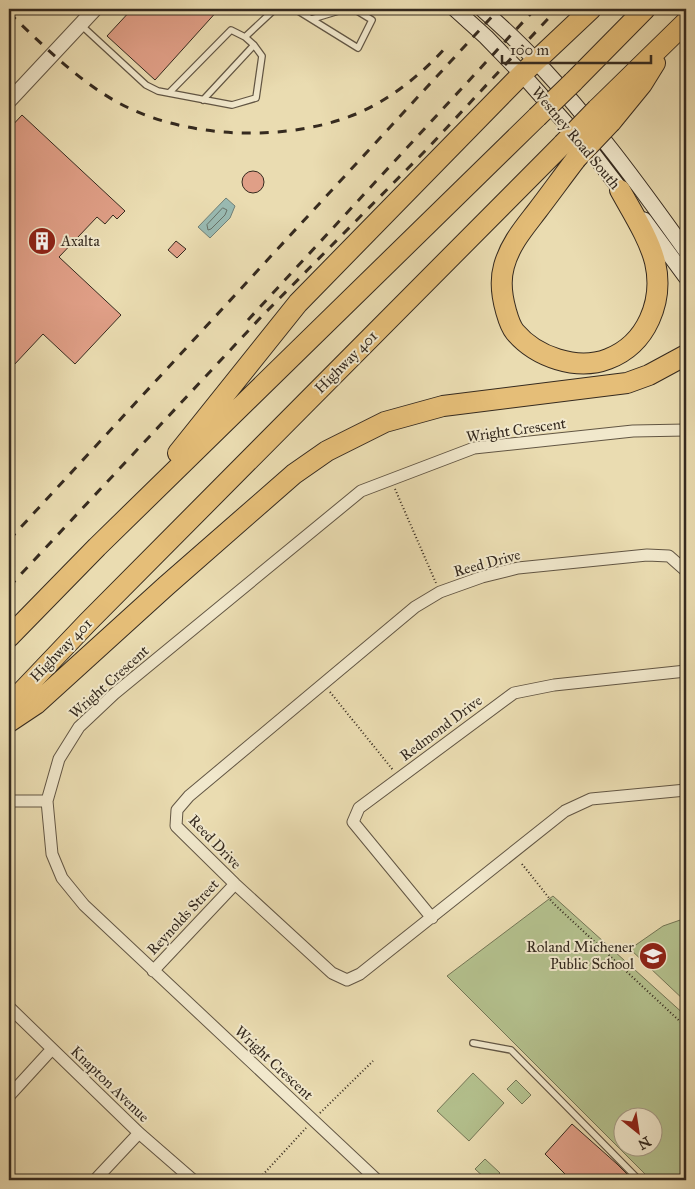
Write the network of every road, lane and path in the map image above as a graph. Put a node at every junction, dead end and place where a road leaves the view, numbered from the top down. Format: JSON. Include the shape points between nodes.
{"nodes":[{"id":1,"x":95,"y":9,"type":"edge"},
{"id":2,"x":275,"y":9,"type":"edge"},
{"id":3,"x":295,"y":9,"type":"edge"},
{"id":4,"x":345,"y":9,"type":"edge"},
{"id":5,"x":354,"y":9,"type":"edge"},
{"id":6,"x":455,"y":9,"type":"edge"},
{"id":7,"x":482,"y":9,"type":"edge"},
{"id":8,"x":591,"y":9,"type":"edge"},
{"id":9,"x":645,"y":9,"type":"edge"},
{"id":10,"x":312,"y":19,"type":"junction"},
{"id":11,"x":686,"y":22,"type":"edge"},
{"id":12,"x":80,"y":24,"type":"junction"},
{"id":13,"x":245,"y":38,"type":"junction"},
{"id":14,"x":254,"y":45,"type":"junction"},
{"id":15,"x":529,"y":68,"type":"junction"},
{"id":16,"x":169,"y":93,"type":"junction"},
{"id":17,"x":203,"y":100,"type":"junction"},
{"id":18,"x":9,"y":101,"type":"edge"},
{"id":19,"x":570,"y":152,"type":"junction"},
{"id":20,"x":620,"y":190,"type":"junction"},
{"id":21,"x":686,"y":250,"type":"edge"},
{"id":22,"x":686,"y":277,"type":"edge"},
{"id":23,"x":686,"y":355,"type":"edge"},
{"id":24,"x":686,"y":430,"type":"edge"},
{"id":25,"x":389,"y":480,"type":"junction"},
{"id":26,"x":97,"y":547,"type":"junction"},
{"id":27,"x":686,"y":572,"type":"edge"},
{"id":28,"x":440,"y":592,"type":"junction"},
{"id":29,"x":9,"y":637,"type":"edge"},
{"id":30,"x":686,"y":671,"type":"edge"},
{"id":31,"x":324,"y":683,"type":"junction"},
{"id":32,"x":9,"y":705,"type":"edge"},
{"id":33,"x":9,"y":722,"type":"edge"},
{"id":34,"x":393,"y":770,"type":"dead end"},
{"id":35,"x":686,"y":790,"type":"edge"},
{"id":36,"x":47,"y":801,"type":"junction"},
{"id":37,"x":9,"y":804,"type":"edge"},
{"id":38,"x":522,"y":864,"type":"dead end"},
{"id":39,"x":235,"y":884,"type":"junction"},
{"id":40,"x":432,"y":918,"type":"junction"},
{"id":41,"x":153,"y":971,"type":"junction"},
{"id":42,"x":9,"y":1007,"type":"edge"},
{"id":43,"x":686,"y":1027,"type":"edge"},
{"id":44,"x":473,"y":1043,"type":"dead end"},
{"id":45,"x":52,"y":1049,"type":"junction"},
{"id":46,"x":9,"y":1096,"type":"edge"},
{"id":47,"x":139,"y":1133,"type":"junction"},
{"id":48,"x":95,"y":1180,"type":"edge"},
{"id":49,"x":193,"y":1180,"type":"edge"},
{"id":50,"x":377,"y":1180,"type":"edge"},
{"id":51,"x":639,"y":1180,"type":"edge"}],
"edges":[{"from":1,"to":12,"type":"street"},
{"from":2,"to":13,"type":"lane"},
{"from":3,"to":10,"type":"lane"},
{"from":4,"to":10,"type":"lane"},
{"from":5,"to":10,"type":"lane","via":[[372,20],[358,48]]},
{"from":6,"to":15,"type":"main road","name":"Westney Road South","via":[[486,37]]},
{"from":7,"to":15,"type":"main road","name":"Westney Road South"},
{"from":8,"to":15,"type":"highway"},
{"from":9,"to":26,"type":"highway","bridge":true},
{"from":11,"to":19,"type":"highway","name":"Highway 401","bridge":true},
{"from":12,"to":16,"type":"lane","via":[[146,85]]},
{"from":12,"to":18,"type":"street"},
{"from":13,"to":14,"type":"lane"},
{"from":13,"to":16,"type":"lane","via":[[231,30]]},
{"from":14,"to":17,"type":"lane"},
{"from":14,"to":17,"type":"lane","via":[[262,56],[256,98],[232,106]]},
{"from":15,"to":20,"type":"main road","name":"Westney Road South"},
{"from":15,"to":21,"type":"main road","name":"Westney Road South","via":[[612,150]]},
{"from":15,"to":26,"type":"highway","via":[[298,302]]},
{"from":16,"to":17,"type":"lane"},
{"from":19,"to":20,"type":"highway","via":[[514,241],[504,266],[502,283],[509,321],[515,331],[544,354],[585,363],[608,359],[642,334],[651,317],[658,281],[655,261]]},
{"from":19,"to":32,"type":"highway","name":"Highway 401","via":[[88,622]]},
{"from":20,"to":22,"type":"main road","name":"Westney Road South"},
{"from":23,"to":33,"type":"highway","via":[[650,376],[627,383],[443,406],[385,422],[327,451],[286,481],[36,704]]},
{"from":24,"to":25,"type":"street","name":"Wright Crescent","via":[[632,431],[474,448]]},
{"from":25,"to":28,"type":"path"},
{"from":25,"to":36,"type":"street","name":"Wright Crescent","via":[[360,491],[114,694],[79,727],[59,760]]},
{"from":26,"to":29,"type":"highway"},
{"from":27,"to":28,"type":"street","name":"Reed Drive","via":[[669,556],[647,555],[518,568],[482,576]]},
{"from":28,"to":31,"type":"street","name":"Reed Drive","via":[[415,607]]},
{"from":30,"to":40,"type":"street","name":"Redmond Drive","via":[[514,692],[359,808],[353,822]]},
{"from":31,"to":34,"type":"path"},
{"from":31,"to":39,"type":"street","name":"Reed Drive","via":[[189,796],[177,810],[176,826]]},
{"from":35,"to":40,"type":"street","name":"Reed Drive","via":[[591,799],[566,811]]},
{"from":36,"to":37,"type":"street","via":[[13,801]]},
{"from":36,"to":41,"type":"street","name":"Wright Crescent","via":[[52,854],[62,878],[84,905]]},
{"from":38,"to":43,"type":"path","via":[[553,903]]},
{"from":39,"to":40,"type":"street","name":"Reed Drive","via":[[332,973],[347,980],[360,974]]},
{"from":39,"to":41,"type":"street","name":"Reynolds Street"},
{"from":41,"to":50,"type":"street","name":"Wright Crescent"},
{"from":42,"to":45,"type":"street","name":"Knapton Avenue"},
{"from":44,"to":51,"type":"lane","via":[[512,1050]]},
{"from":45,"to":46,"type":"street"},
{"from":45,"to":47,"type":"street","name":"Knapton Avenue"},
{"from":47,"to":48,"type":"street"},
{"from":47,"to":49,"type":"street","name":"Knapton Avenue"}]}
